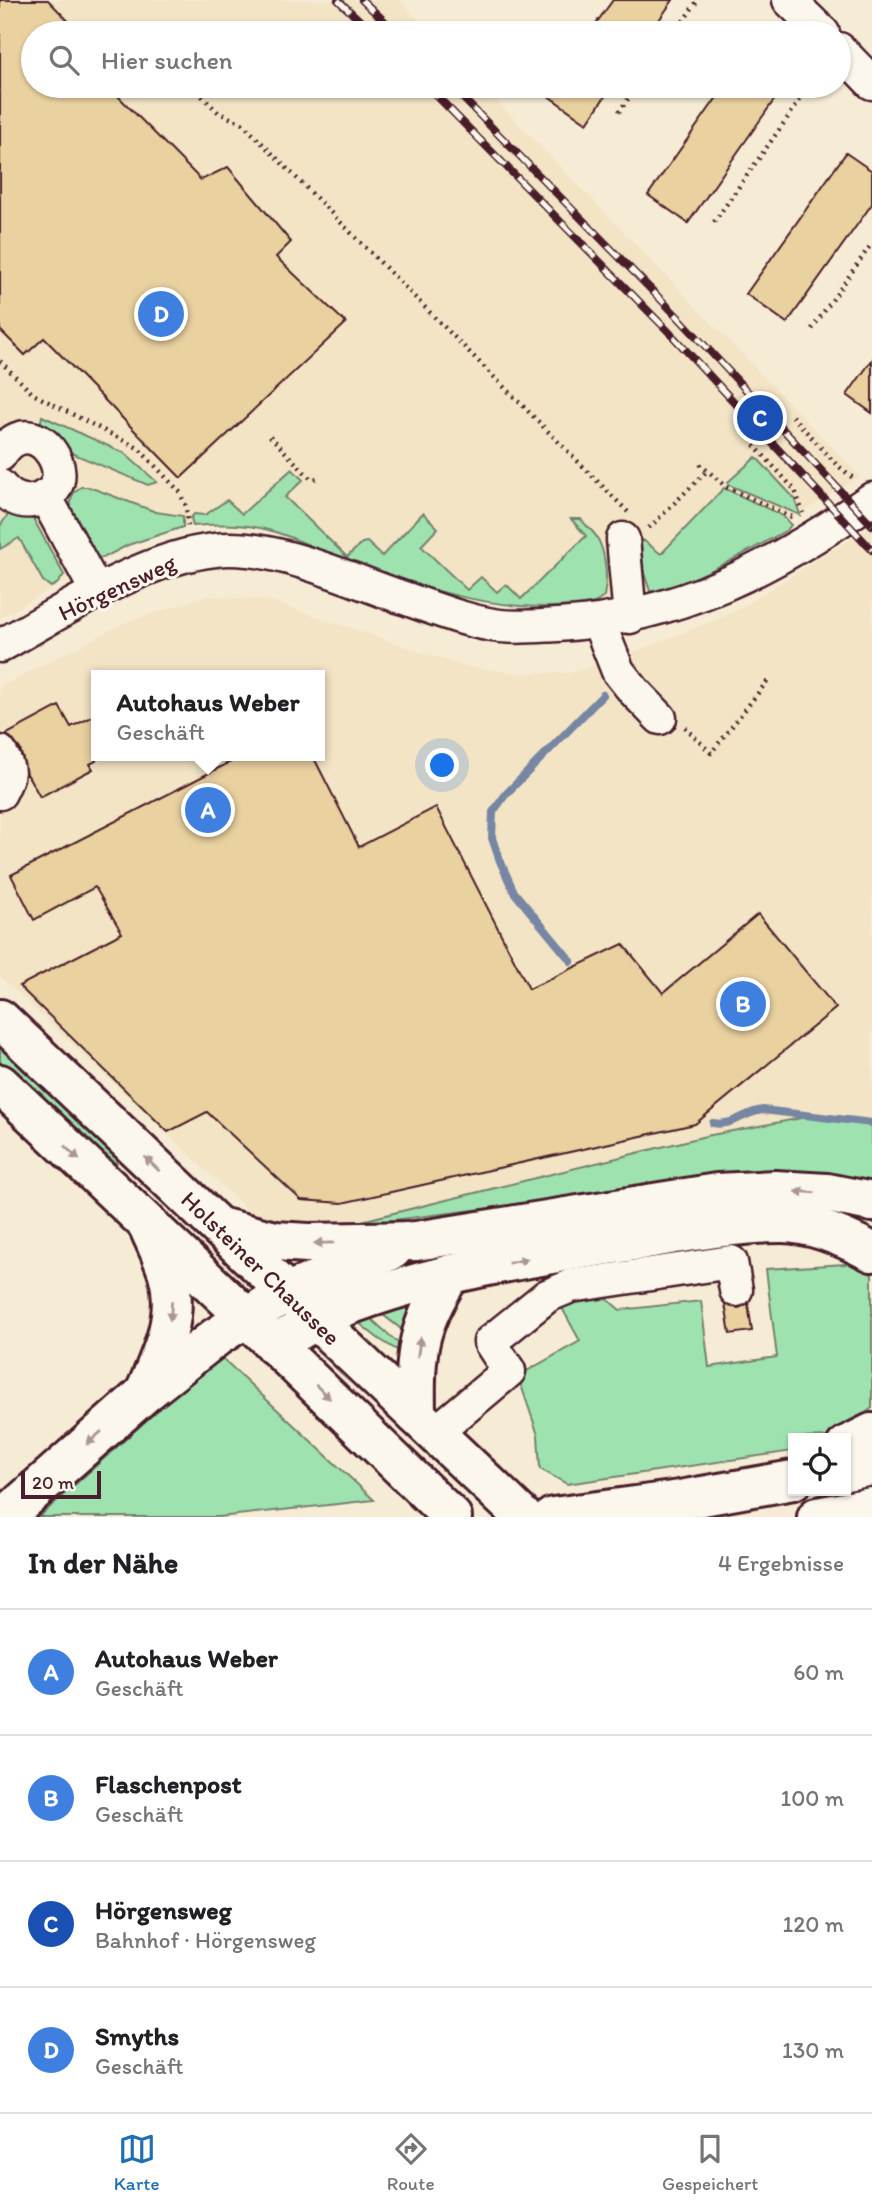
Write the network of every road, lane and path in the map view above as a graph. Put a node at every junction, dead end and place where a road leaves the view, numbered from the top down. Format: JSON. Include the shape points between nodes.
{"nodes":[{"id":1,"x":698,"y":0,"type":"edge"},
{"id":2,"x":789,"y":0,"type":"edge"},
{"id":3,"x":683,"y":21,"type":"edge"},
{"id":4,"x":811,"y":21,"type":"edge"},
{"id":5,"x":851,"y":61,"type":"edge"},
{"id":6,"x":872,"y":83,"type":"edge"},
{"id":7,"x":204,"y":98,"type":"edge"},
{"id":8,"x":629,"y":98,"type":"edge"},
{"id":9,"x":802,"y":98,"type":"edge"},
{"id":10,"x":619,"y":112,"type":"dead end"},
{"id":11,"x":714,"y":222,"type":"dead end"},
{"id":12,"x":872,"y":243,"type":"edge"},
{"id":13,"x":812,"y":329,"type":"dead end"},
{"id":14,"x":0,"y":361,"type":"edge"},
{"id":15,"x":792,"y":416,"type":"dead end"},
{"id":16,"x":270,"y":436,"type":"dead end"},
{"id":17,"x":754,"y":444,"type":"dead end"},
{"id":18,"x":0,"y":455,"type":"edge"},
{"id":19,"x":700,"y":464,"type":"dead end"},
{"id":20,"x":708,"y":470,"type":"junction"},
{"id":21,"x":320,"y":478,"type":"dead end"},
{"id":22,"x":0,"y":486,"type":"edge"},
{"id":23,"x":866,"y":491,"type":"edge"},
{"id":24,"x":46,"y":496,"type":"junction"},
{"id":25,"x":794,"y":518,"type":"dead end"},
{"id":26,"x":805,"y":521,"type":"dead end"},
{"id":27,"x":631,"y":526,"type":"junction"},
{"id":28,"x":189,"y":531,"type":"dead end"},
{"id":29,"x":97,"y":592,"type":"junction"},
{"id":30,"x":630,"y":617,"type":"junction"},
{"id":31,"x":598,"y":622,"type":"junction"},
{"id":32,"x":0,"y":646,"type":"edge"},
{"id":33,"x":769,"y":679,"type":"dead end"},
{"id":34,"x":672,"y":722,"type":"joint"},
{"id":35,"x":0,"y":752,"type":"edge"},
{"id":36,"x":0,"y":793,"type":"edge"},
{"id":37,"x":0,"y":1019,"type":"edge"},
{"id":38,"x":0,"y":1084,"type":"edge"},
{"id":39,"x":872,"y":1202,"type":"edge"},
{"id":40,"x":147,"y":1223,"type":"junction"},
{"id":41,"x":219,"y":1227,"type":"junction"},
{"id":42,"x":416,"y":1241,"type":"junction"},
{"id":43,"x":872,"y":1252,"type":"edge"},
{"id":44,"x":450,"y":1274,"type":"junction"},
{"id":45,"x":736,"y":1290,"type":"dead end"},
{"id":46,"x":287,"y":1292,"type":"junction"},
{"id":47,"x":247,"y":1318,"type":"junction"},
{"id":48,"x":317,"y":1320,"type":"junction"},
{"id":49,"x":274,"y":1345,"type":"junction"},
{"id":50,"x":145,"y":1393,"type":"junction"},
{"id":51,"x":426,"y":1424,"type":"junction"},
{"id":52,"x":872,"y":1433,"type":"edge"},
{"id":53,"x":851,"y":1444,"type":"edge"},
{"id":54,"x":788,"y":1462,"type":"edge"},
{"id":55,"x":872,"y":1466,"type":"edge"},
{"id":56,"x":851,"y":1470,"type":"edge"},
{"id":57,"x":788,"y":1481,"type":"edge"},
{"id":58,"x":680,"y":1500,"type":"junction"},
{"id":59,"x":872,"y":1507,"type":"edge"},
{"id":60,"x":15,"y":1508,"type":"dead end"},
{"id":61,"x":571,"y":1515,"type":"edge"},
{"id":62,"x":452,"y":1517,"type":"edge"},
{"id":63,"x":523,"y":1517,"type":"edge"},
{"id":64,"x":817,"y":1517,"type":"edge"}],
"edges":[{"from":1,"to":3,"type":"path"},
{"from":2,"to":4,"type":"street"},
{"from":5,"to":6,"type":"street"},
{"from":7,"to":27,"type":"path","via":[[219,113],[242,122]]},
{"from":8,"to":10,"type":"path"},
{"from":9,"to":11,"type":"path"},
{"from":12,"to":13,"type":"path"},
{"from":14,"to":28,"type":"path","via":[[33,394],[138,448],[178,491],[186,506]]},
{"from":15,"to":23,"type":"path"},
{"from":16,"to":21,"type":"path","via":[[311,479]]},
{"from":17,"to":26,"type":"path","via":[[795,490]]},
{"from":18,"to":24,"type":"street","via":[[11,443],[29,439],[51,450],[58,474]]},
{"from":19,"to":20,"type":"path"},
{"from":20,"to":25,"type":"path","via":[[726,487]]},
{"from":20,"to":27,"type":"path","via":[[647,530]]},
{"from":22,"to":24,"type":"street","via":[[25,502]]},
{"from":23,"to":30,"type":"street","name":"Hörgensweg","via":[[783,555],[732,582]]},
{"from":24,"to":29,"type":"street"},
{"from":27,"to":30,"type":"street"},
{"from":29,"to":31,"type":"street","name":"Hörgensweg","via":[[175,556],[241,549],[286,558],[499,626]]},
{"from":29,"to":32,"type":"street","name":"Hörgensweg"},
{"from":30,"to":31,"type":"street","name":"Hörgensweg"},
{"from":31,"to":34,"type":"street","via":[[618,671],[634,691]]},
{"from":33,"to":34,"type":"path","via":[[711,752]]},
{"from":35,"to":36,"type":"street","via":[[9,775]]},
{"from":41,"to":37,"type":"main road","name":"Holsteiner Chaussee","one_way":true},
{"from":38,"to":40,"type":"main road","name":"Holsteiner Chaussee","one_way":true},
{"from":39,"to":42,"type":"main road","one_way":true,"via":[[827,1193],[717,1193]]},
{"from":40,"to":47,"type":"main road","name":"Holsteiner Chaussee"},
{"from":40,"to":50,"type":"main road","one_way":true,"via":[[168,1274],[172,1298],[170,1328]]},
{"from":42,"to":41,"type":"main road","one_way":true,"via":[[275,1241]]},
{"from":41,"to":46,"type":"main road","name":"Holsteiner Chaussee"},
{"from":42,"to":46,"type":"main road"},
{"from":44,"to":43,"type":"main road","one_way":true,"via":[[702,1230],[784,1223],[826,1231]]},
{"from":44,"to":48,"type":"main road"},
{"from":51,"to":44,"type":"main road","one_way":true,"via":[[416,1381],[421,1330]]},
{"from":45,"to":51,"type":"street","via":[[732,1262],[571,1286],[547,1296],[490,1342],[509,1371]]},
{"from":46,"to":47,"type":"main road"},
{"from":46,"to":48,"type":"main road","name":"Holsteiner Chaussee"},
{"from":47,"to":49,"type":"main road","name":"Holsteiner Chaussee"},
{"from":47,"to":50,"type":"main road"},
{"from":48,"to":49,"type":"main road"},
{"from":48,"to":51,"type":"main road","name":"Holsteiner Chaussee"},
{"from":49,"to":62,"type":"main road","name":"Holsteiner Chaussee","one_way":true},
{"from":50,"to":60,"type":"main road","one_way":true},
{"from":51,"to":63,"type":"main road","name":"Holsteiner Chaussee"},
{"from":52,"to":53,"type":"main road"},
{"from":54,"to":58,"type":"main road"},
{"from":55,"to":56,"type":"main road"},
{"from":57,"to":58,"type":"main road"},
{"from":58,"to":61,"type":"main road"},
{"from":59,"to":64,"type":"main road"}]}
